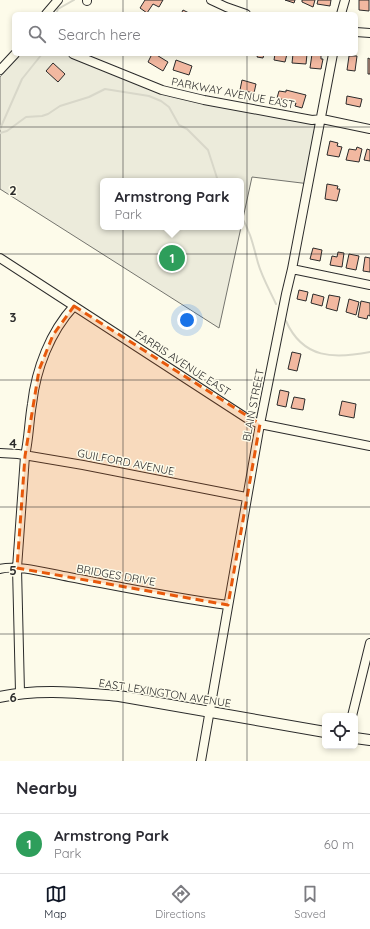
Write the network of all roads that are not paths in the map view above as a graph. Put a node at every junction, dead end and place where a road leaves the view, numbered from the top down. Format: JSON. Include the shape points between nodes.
{"nodes":[{"id":1,"x":58,"y":0,"type":"edge"},
{"id":2,"x":211,"y":0,"type":"edge"},
{"id":3,"x":345,"y":0,"type":"edge"},
{"id":4,"x":48,"y":12,"type":"edge"},
{"id":5,"x":240,"y":12,"type":"edge"},
{"id":6,"x":342,"y":12,"type":"edge"},
{"id":7,"x":358,"y":32,"type":"edge"},
{"id":8,"x":370,"y":33,"type":"edge"},
{"id":9,"x":12,"y":56,"type":"edge"},
{"id":10,"x":78,"y":56,"type":"edge"},
{"id":11,"x":333,"y":56,"type":"edge"},
{"id":12,"x":0,"y":70,"type":"edge"},
{"id":13,"x":322,"y":119,"type":"junction"},
{"id":14,"x":370,"y":129,"type":"edge"},
{"id":15,"x":0,"y":258,"type":"edge"},
{"id":16,"x":292,"y":269,"type":"junction"},
{"id":17,"x":370,"y":285,"type":"edge"},
{"id":18,"x":74,"y":306,"type":"junction"},
{"id":19,"x":260,"y":424,"type":"junction"},
{"id":20,"x":370,"y":446,"type":"edge"},
{"id":21,"x":0,"y":453,"type":"edge"},
{"id":22,"x":25,"y":456,"type":"junction"},
{"id":23,"x":246,"y":497,"type":"junction"},
{"id":24,"x":0,"y":568,"type":"edge"},
{"id":25,"x":17,"y":568,"type":"junction"},
{"id":26,"x":228,"y":605,"type":"junction"},
{"id":27,"x":370,"y":643,"type":"edge"},
{"id":28,"x":20,"y":692,"type":"junction"},
{"id":29,"x":0,"y":697,"type":"edge"},
{"id":30,"x":209,"y":712,"type":"junction"},
{"id":31,"x":353,"y":713,"type":"edge"},
{"id":32,"x":322,"y":731,"type":"edge"},
{"id":33,"x":358,"y":738,"type":"edge"},
{"id":34,"x":370,"y":740,"type":"edge"},
{"id":35,"x":201,"y":761,"type":"edge"}],
"edges":[{"from":1,"to":4,"type":"street"},
{"from":2,"to":5,"type":"street"},
{"from":3,"to":6,"type":"street"},
{"from":7,"to":8,"type":"street"},
{"from":9,"to":12,"type":"street"},
{"from":10,"to":13,"type":"street","name":"PARKWAY AVENUE EAST","via":[[162,90],[312,120]]},
{"from":11,"to":13,"type":"street","name":"BLAIN STREET"},
{"from":13,"to":14,"type":"street","name":"PARKWAY AVENUE EAST"},
{"from":13,"to":16,"type":"street","name":"BLAIN STREET"},
{"from":15,"to":18,"type":"street","name":"FARRIS AVENUE EAST"},
{"from":16,"to":17,"type":"street"},
{"from":16,"to":19,"type":"street","name":"BLAIN STREET"},
{"from":18,"to":19,"type":"street","name":"FARRIS AVENUE EAST","via":[[248,419]]},
{"from":18,"to":22,"type":"street","via":[[53,335],[39,370]]},
{"from":19,"to":20,"type":"street","name":"FARRIS AVENUE EAST"},
{"from":19,"to":23,"type":"street","name":"BLAIN STREET"},
{"from":21,"to":22,"type":"street","name":"GUILFORD AVENUE"},
{"from":22,"to":23,"type":"street","name":"GUILFORD AVENUE"},
{"from":22,"to":25,"type":"street"},
{"from":23,"to":26,"type":"street","name":"BLAIN STREET"},
{"from":24,"to":25,"type":"street","name":"BRIDGES DRIVE"},
{"from":25,"to":26,"type":"street","name":"BRIDGES DRIVE"},
{"from":25,"to":28,"type":"street"},
{"from":26,"to":30,"type":"street","name":"BLAIN STREET"},
{"from":27,"to":31,"type":"street"},
{"from":28,"to":29,"type":"main road","name":"EAST LEXINGTON AVENUE"},
{"from":28,"to":30,"type":"main road","name":"EAST LEXINGTON AVENUE","via":[[119,696]]},
{"from":30,"to":32,"type":"main road","name":"EAST LEXINGTON AVENUE"},
{"from":30,"to":35,"type":"street","name":"BLAIN STREET"},
{"from":33,"to":34,"type":"main road"}]}
